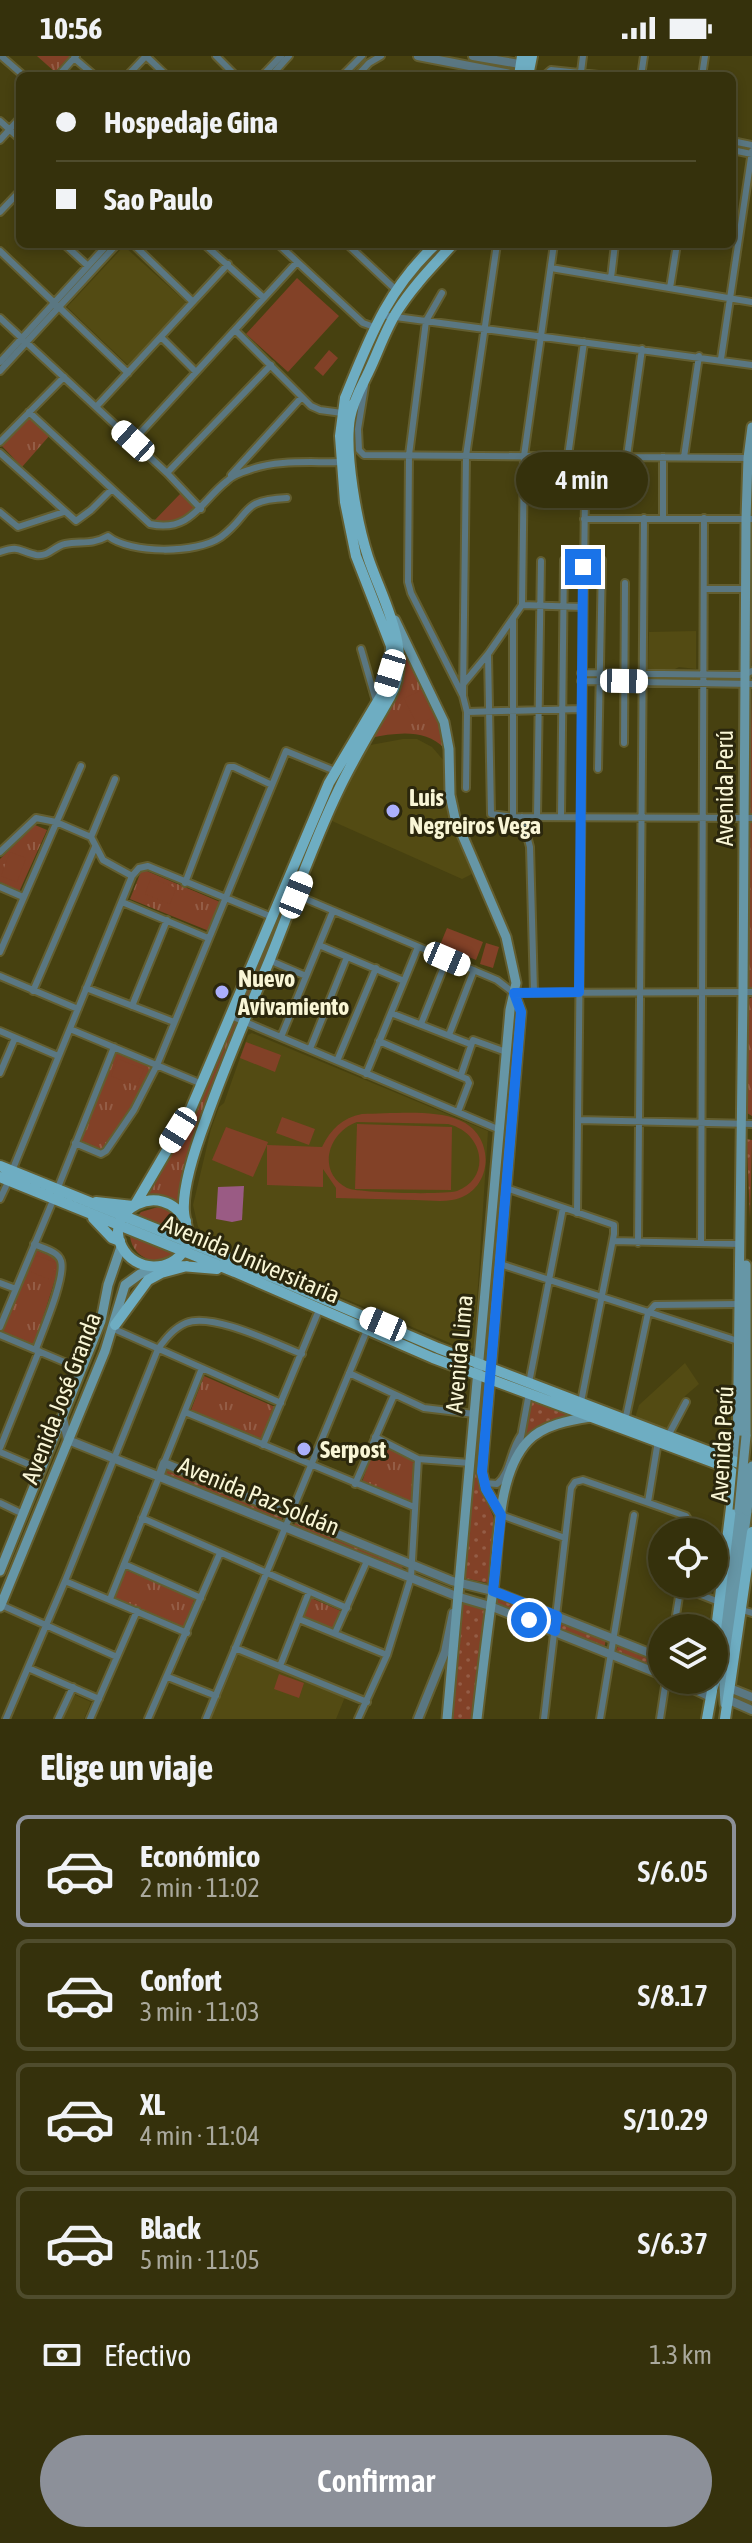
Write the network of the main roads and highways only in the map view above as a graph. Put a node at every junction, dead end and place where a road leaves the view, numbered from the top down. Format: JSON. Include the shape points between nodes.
{"nodes":[{"id":1,"x":432,"y":248,"type":"edge"},
{"id":2,"x":449,"y":248,"type":"edge"},
{"id":3,"x":752,"y":427,"type":"edge"},
{"id":4,"x":749,"y":519,"type":"edge"},
{"id":5,"x":388,"y":606,"type":"junction"},
{"id":6,"x":748,"y":678,"type":"edge"},
{"id":7,"x":748,"y":818,"type":"edge"},
{"id":8,"x":748,"y":992,"type":"edge"},
{"id":9,"x":514,"y":993,"type":"junction"},
{"id":10,"x":747,"y":1124,"type":"edge"},
{"id":11,"x":742,"y":1149,"type":"junction"},
{"id":12,"x":0,"y":1166,"type":"edge"},
{"id":13,"x":7,"y":1176,"type":"edge"},
{"id":14,"x":134,"y":1204,"type":"junction"},
{"id":15,"x":88,"y":1208,"type":"junction"},
{"id":16,"x":122,"y":1221,"type":"junction"},
{"id":17,"x":187,"y":1225,"type":"junction"},
{"id":18,"x":121,"y":1244,"type":"junction"},
{"id":19,"x":186,"y":1247,"type":"junction"},
{"id":20,"x":218,"y":1254,"type":"junction"},
{"id":21,"x":163,"y":1266,"type":"junction"},
{"id":22,"x":187,"y":1266,"type":"junction"},
{"id":23,"x":235,"y":1272,"type":"junction"},
{"id":24,"x":114,"y":1327,"type":"junction"},
{"id":25,"x":477,"y":1369,"type":"junction"},
{"id":26,"x":490,"y":1374,"type":"junction"},
{"id":27,"x":529,"y":1388,"type":"junction"},
{"id":28,"x":594,"y":1416,"type":"junction"},
{"id":29,"x":663,"y":1439,"type":"junction"},
{"id":30,"x":737,"y":1462,"type":"junction"},
{"id":31,"x":752,"y":1467,"type":"edge"},
{"id":32,"x":735,"y":1475,"type":"junction"},
{"id":33,"x":752,"y":1483,"type":"edge"},
{"id":34,"x":743,"y":1510,"type":"junction"},
{"id":35,"x":501,"y":1515,"type":"junction"},
{"id":36,"x":752,"y":1532,"type":"edge"},
{"id":37,"x":0,"y":1571,"type":"edge"},
{"id":38,"x":0,"y":1606,"type":"edge"},
{"id":39,"x":747,"y":1612,"type":"edge"},
{"id":40,"x":718,"y":1614,"type":"edge"},
{"id":41,"x":727,"y":1614,"type":"edge"},
{"id":42,"x":728,"y":1687,"type":"joint"},
{"id":43,"x":710,"y":1694,"type":"edge"},
{"id":44,"x":447,"y":1719,"type":"edge"},
{"id":45,"x":477,"y":1719,"type":"edge"},
{"id":46,"x":707,"y":1719,"type":"edge"}],
"edges":[{"from":1,"to":14,"type":"main road","via":[[395,289],[342,413],[345,502],[356,556],[391,646],[390,673],[377,705],[335,771],[189,1113]]},
{"from":2,"to":5,"type":"main road","via":[[395,315],[350,419],[356,504],[367,554]]},
{"from":3,"to":4,"type":"main road","name":"Avenida Perú"},
{"from":4,"to":6,"type":"main road","name":"Avenida Perú"},
{"from":5,"to":9,"type":"main road","name":"Avenida Lima","via":[[444,722],[455,818],[506,937]]},
{"from":5,"to":17,"type":"main road","via":[[398,645],[392,693],[338,790],[205,1120],[185,1201]]},
{"from":6,"to":7,"type":"main road","name":"Avenida Perú"},
{"from":7,"to":8,"type":"main road","name":"Avenida Perú"},
{"from":8,"to":10,"type":"main road","name":"Avenida Perú"},
{"from":9,"to":25,"type":"main road","name":"Avenida Lima"},
{"from":9,"to":26,"type":"main road","name":"Avenida Lima","via":[[521,1012]]},
{"from":10,"to":11,"type":"main road","name":"Avenida Perú"},
{"from":11,"to":30,"type":"main road","name":"Avenida Perú"},
{"from":11,"to":34,"type":"main road","name":"Avenida Perú","bridge":true},
{"from":12,"to":13,"type":"main road","name":"Avenida Universitaria"},
{"from":13,"to":15,"type":"main road","name":"Avenida Universitaria"},
{"from":14,"to":15,"type":"main road"},
{"from":14,"to":16,"type":"main road"},
{"from":14,"to":17,"type":"main road","via":[[164,1202],[177,1209]]},
{"from":15,"to":16,"type":"main road","name":"Avenida Universitaria"},
{"from":15,"to":18,"type":"main road"},
{"from":16,"to":18,"type":"main road"},
{"from":16,"to":19,"type":"main road","name":"Avenida Universitaria"},
{"from":17,"to":19,"type":"main road"},
{"from":17,"to":20,"type":"main road"},
{"from":18,"to":21,"type":"main road","via":[[137,1262]]},
{"from":18,"to":37,"type":"main road","name":"Avenida José Granda","via":[[83,1370]]},
{"from":19,"to":20,"type":"main road","name":"Avenida Universitaria"},
{"from":19,"to":21,"type":"main road"},
{"from":19,"to":23,"type":"main road","name":"Avenida Universitaria"},
{"from":20,"to":25,"type":"main road","name":"Avenida Universitaria"},
{"from":21,"to":22,"type":"main road"},
{"from":21,"to":24,"type":"main road","name":"Avenida José Granda","via":[[125,1285]]},
{"from":22,"to":23,"type":"main road"},
{"from":22,"to":24,"type":"main road","via":[[148,1280]]},
{"from":23,"to":25,"type":"main road","name":"Avenida Universitaria","via":[[367,1330]]},
{"from":24,"to":38,"type":"main road","name":"Avenida José Granda"},
{"from":25,"to":26,"type":"main road","name":"Avenida Universitaria"},
{"from":25,"to":44,"type":"main road","name":"Avenida Lima"},
{"from":26,"to":27,"type":"main road","name":"Avenida Universitaria"},
{"from":26,"to":35,"type":"main road","name":"Avenida Lima","via":[[482,1472]]},
{"from":27,"to":28,"type":"main road","name":"Avenida Universitaria"},
{"from":27,"to":29,"type":"main road","name":"Avenida Universitaria","via":[[581,1402]]},
{"from":28,"to":29,"type":"main road","name":"Avenida Universitaria"},
{"from":28,"to":35,"type":"main road","via":[[531,1437],[517,1456]]},
{"from":29,"to":30,"type":"main road","name":"Avenida Universitaria"},
{"from":29,"to":32,"type":"main road","name":"Avenida Universitaria"},
{"from":30,"to":31,"type":"main road","name":"Avenida Universitaria"},
{"from":31,"to":34,"type":"main road","name":"Avenida Perú","bridge":true},
{"from":32,"to":33,"type":"main road","name":"Avenida Universitaria"},
{"from":32,"to":40,"type":"main road","name":"Avenida Perú"},
{"from":34,"to":41,"type":"main road","name":"Avenida Perú"},
{"from":34,"to":42,"type":"main road","name":"Avenida Perú"},
{"from":35,"to":45,"type":"main road"},
{"from":36,"to":39,"type":"main road","name":"Avenida Perú"},
{"from":39,"to":42,"type":"main road","name":"Avenida Perú"},
{"from":43,"to":46,"type":"main road","name":"Avenida Perú"}]}
